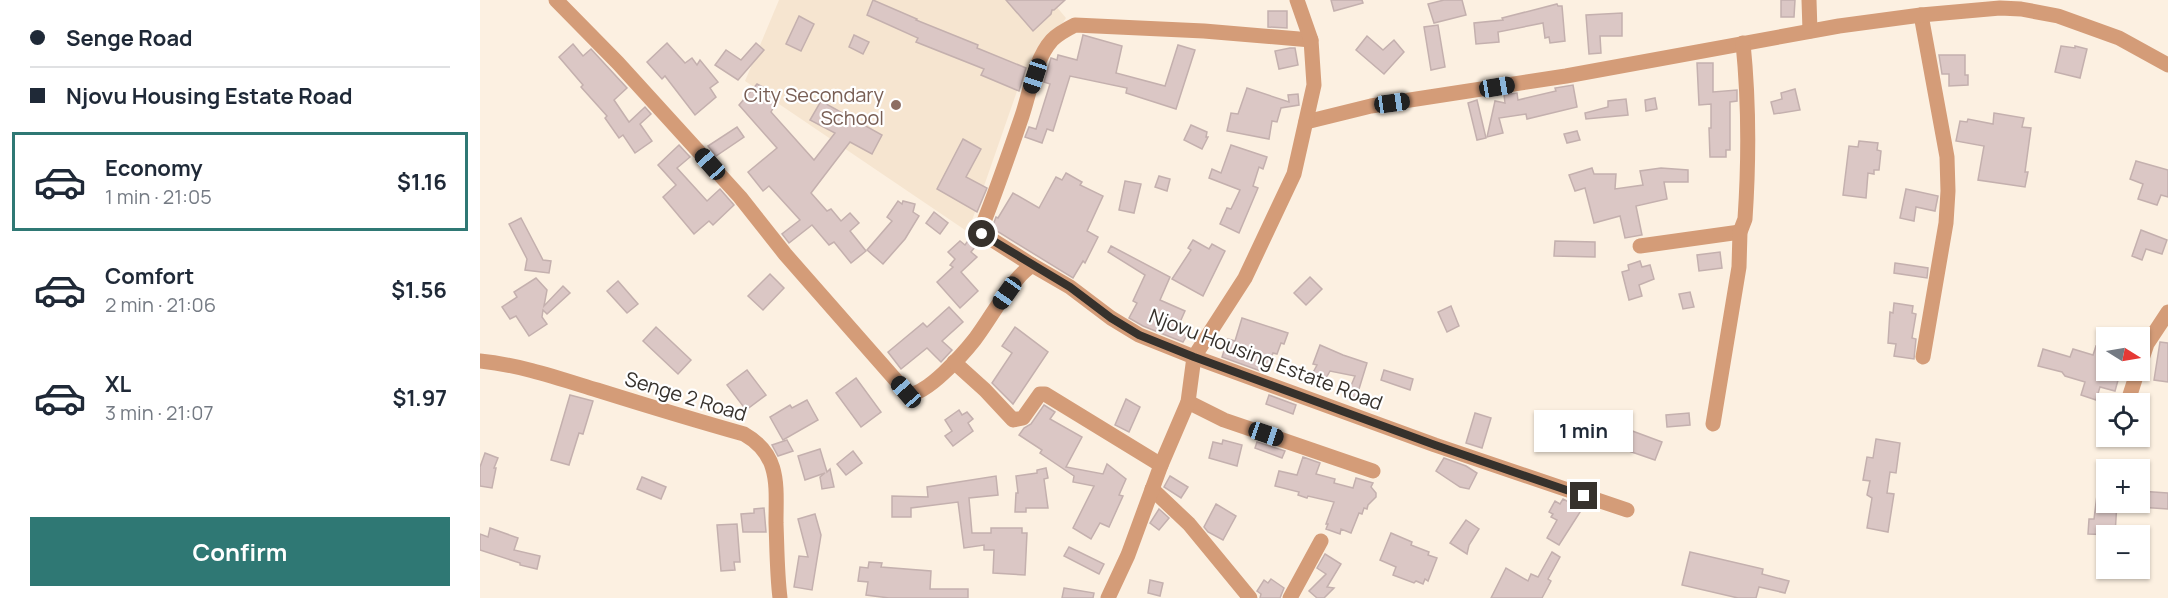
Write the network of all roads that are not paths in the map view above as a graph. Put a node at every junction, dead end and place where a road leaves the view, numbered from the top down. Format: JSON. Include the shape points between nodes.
{"nodes":[{"id":1,"x":556,"y":0,"type":"edge"},
{"id":2,"x":1297,"y":0,"type":"edge"},
{"id":3,"x":1809,"y":0,"type":"edge"},
{"id":4,"x":1921,"y":15,"type":"junction"},
{"id":5,"x":1810,"y":31,"type":"junction"},
{"id":6,"x":1311,"y":40,"type":"junction"},
{"id":7,"x":1743,"y":43,"type":"junction"},
{"id":8,"x":2168,"y":65,"type":"edge"},
{"id":9,"x":1306,"y":122,"type":"junction"},
{"id":10,"x":1740,"y":232,"type":"junction"},
{"id":11,"x":1640,"y":246,"type":"dead end"},
{"id":12,"x":1032,"y":265,"type":"junction"},
{"id":13,"x":2168,"y":312,"type":"edge"},
{"id":14,"x":2150,"y":339,"type":"edge"},
{"id":15,"x":1194,"y":357,"type":"junction"},
{"id":16,"x":1923,"y":357,"type":"dead end"},
{"id":17,"x":480,"y":361,"type":"edge"},
{"id":18,"x":954,"y":362,"type":"junction"},
{"id":19,"x":1188,"y":402,"type":"junction"},
{"id":20,"x":1713,"y":424,"type":"dead end"},
{"id":21,"x":1161,"y":465,"type":"junction"},
{"id":22,"x":1373,"y":471,"type":"dead end"},
{"id":23,"x":1152,"y":489,"type":"junction"},
{"id":24,"x":1627,"y":510,"type":"dead end"},
{"id":25,"x":1321,"y":541,"type":"dead end"},
{"id":26,"x":780,"y":598,"type":"edge"},
{"id":27,"x":1108,"y":598,"type":"edge"},
{"id":28,"x":1250,"y":598,"type":"edge"},
{"id":29,"x":1290,"y":598,"type":"edge"}],
"edges":[{"from":1,"to":18,"type":"street","via":[[740,197],[908,394],[929,386]]},
{"from":2,"to":6,"type":"street"},
{"from":3,"to":5,"type":"street"},
{"from":4,"to":5,"type":"street"},
{"from":4,"to":8,"type":"street","via":[[2000,8],[2058,16],[2119,38]]},
{"from":4,"to":16,"type":"street","via":[[1947,157],[1948,191]]},
{"from":5,"to":7,"type":"street"},
{"from":6,"to":9,"type":"street","via":[[1314,85]]},
{"from":6,"to":12,"type":"street","name":"Njovu Housing Estate Road","via":[[1075,25],[1063,30],[1046,49],[1039,65],[981,229],[982,234]]},
{"from":7,"to":9,"type":"street","via":[[1371,106]]},
{"from":7,"to":10,"type":"street","via":[[1748,135]]},
{"from":9,"to":15,"type":"street","via":[[1294,174],[1245,278]]},
{"from":10,"to":11,"type":"street"},
{"from":10,"to":20,"type":"street"},
{"from":12,"to":15,"type":"street","name":"Njovu Housing Estate Road","via":[[1139,335]]},
{"from":12,"to":18,"type":"street","via":[[1017,278],[974,341]]},
{"from":13,"to":14,"type":"street"},
{"from":15,"to":19,"type":"street"},
{"from":15,"to":24,"type":"street","name":"Njovu Housing Estate Road"},
{"from":17,"to":26,"type":"street","name":"Senge 2 Road","via":[[539,371],[751,438],[764,449],[777,483]]},
{"from":18,"to":21,"type":"street","via":[[1013,420],[1023,418],[1040,394],[1045,394]]},
{"from":19,"to":21,"type":"street"},
{"from":19,"to":22,"type":"street","via":[[1224,420]]},
{"from":21,"to":23,"type":"street"},
{"from":23,"to":27,"type":"street"},
{"from":23,"to":28,"type":"street","via":[[1189,524]]},
{"from":25,"to":29,"type":"street"}]}
